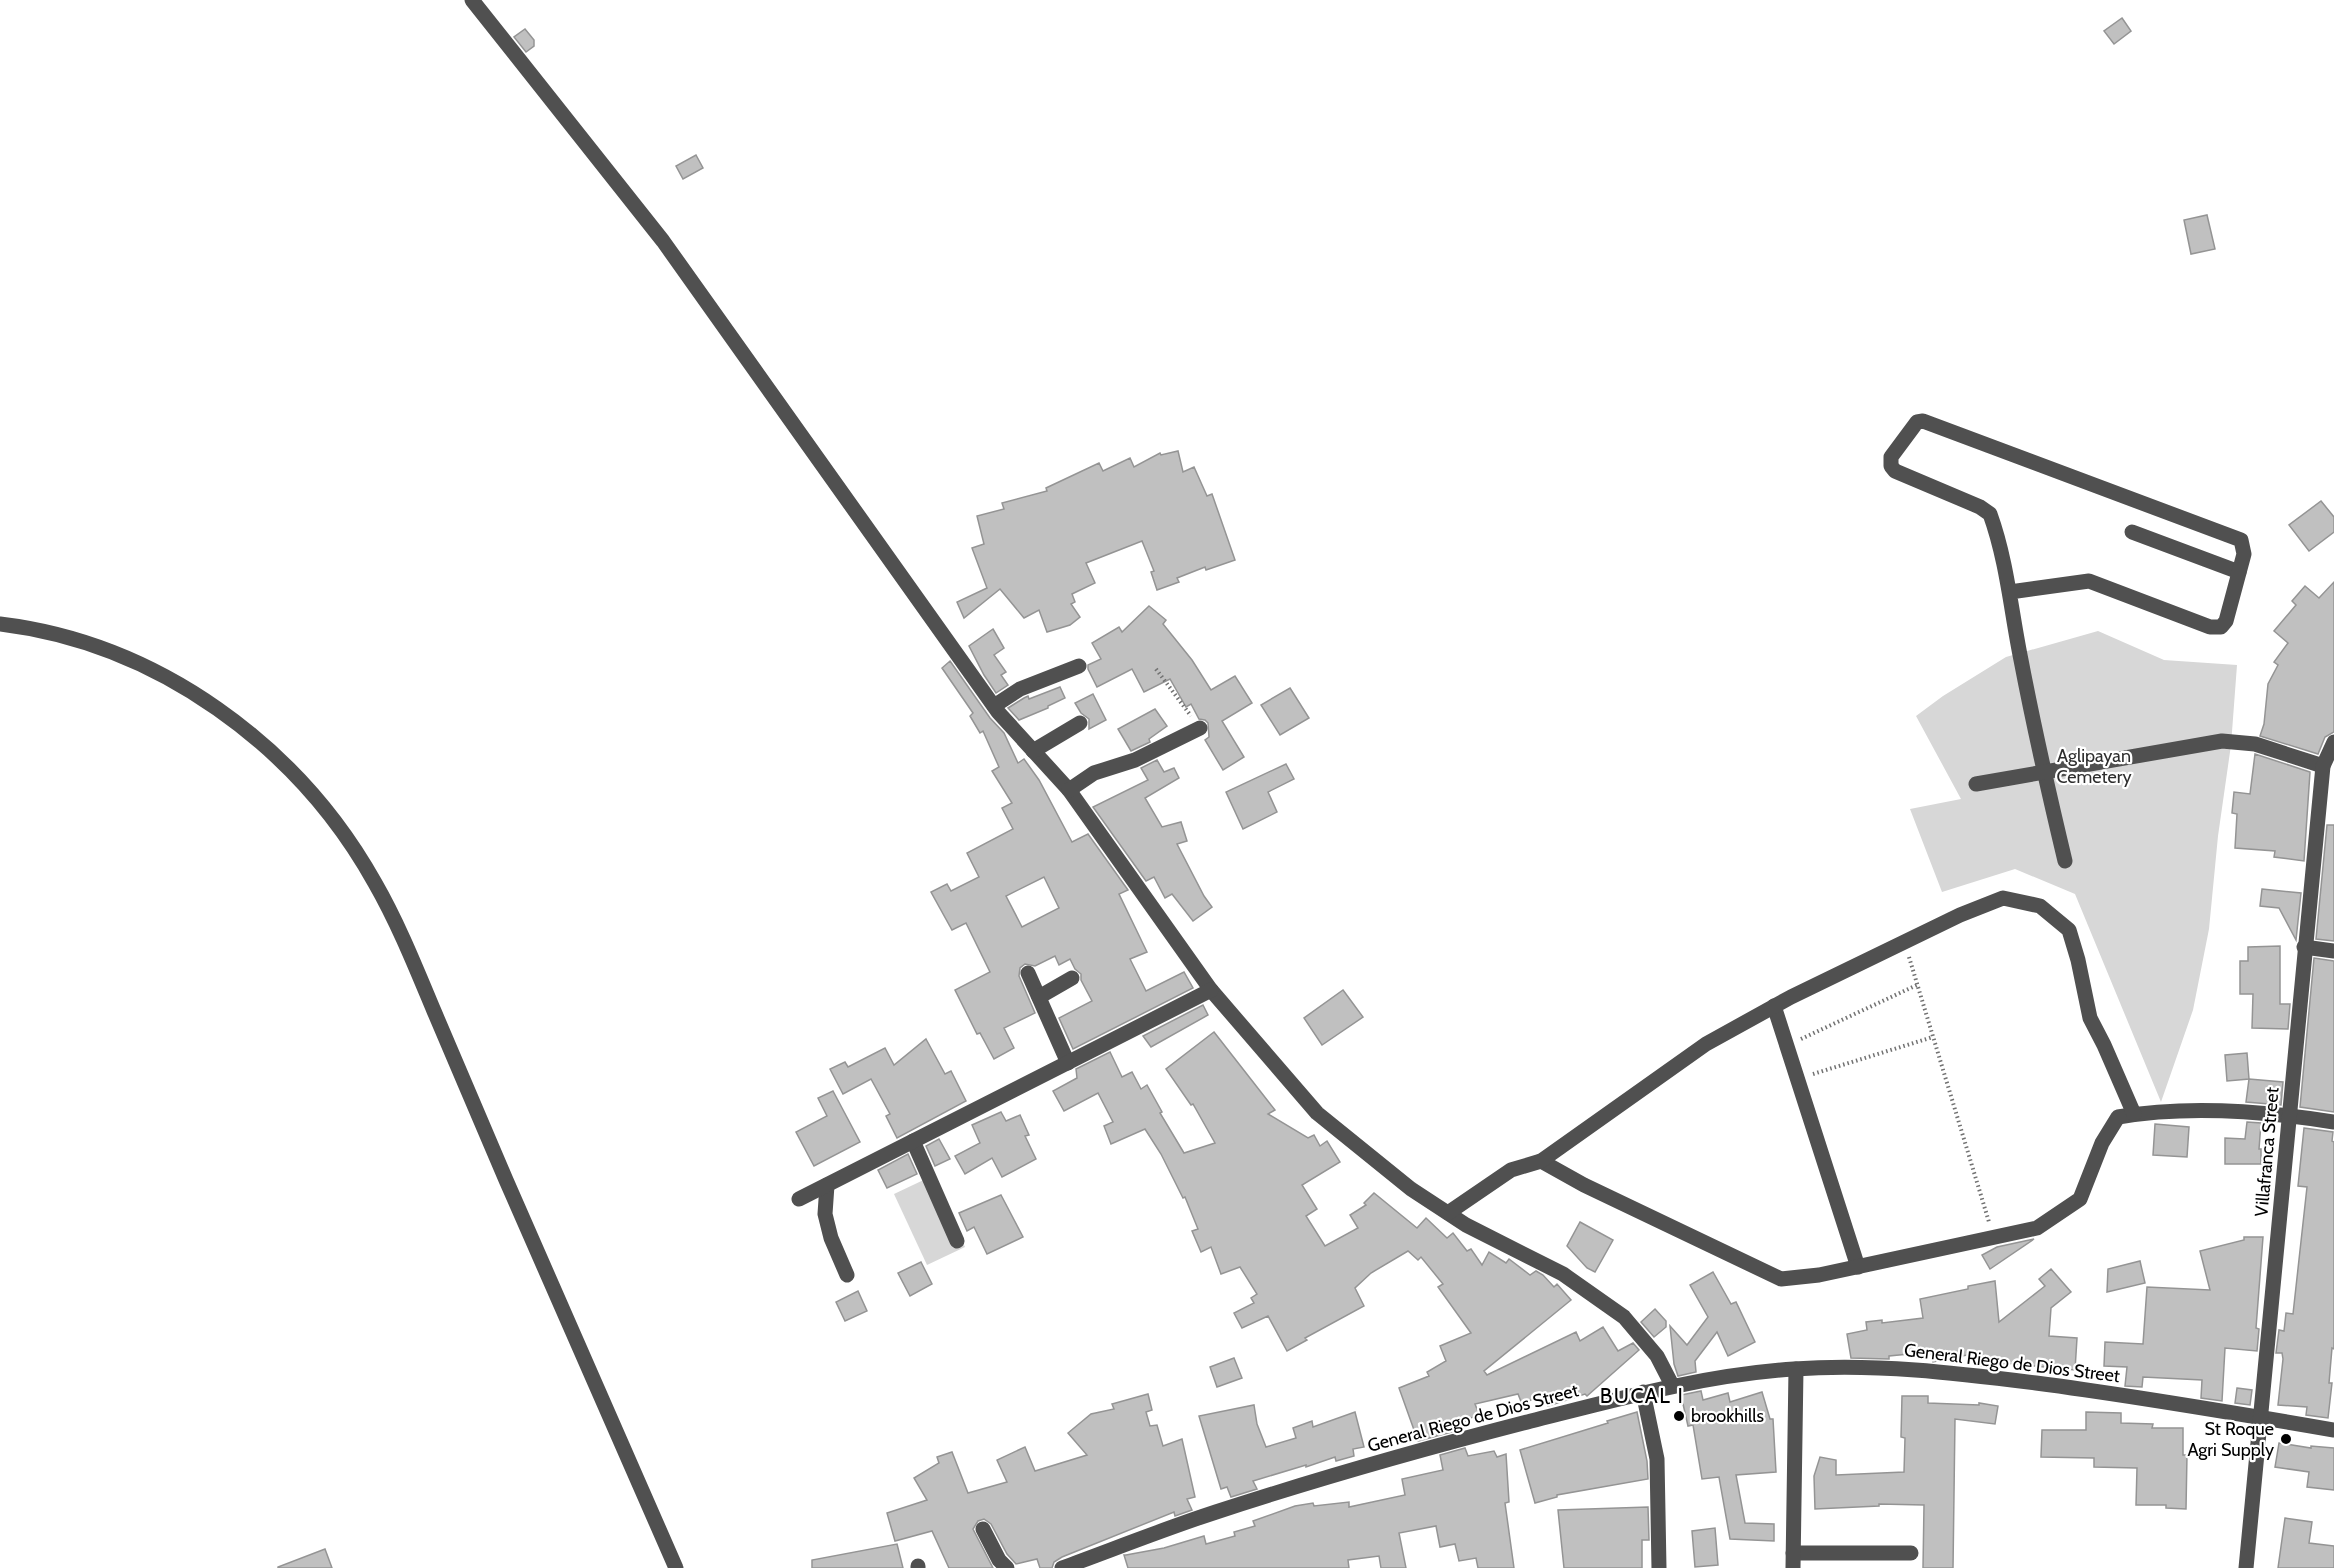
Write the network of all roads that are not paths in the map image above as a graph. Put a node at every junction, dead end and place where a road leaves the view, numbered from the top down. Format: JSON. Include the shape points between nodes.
{"nodes":[{"id":1,"x":472,"y":0,"type":"edge"},
{"id":2,"x":2132,"y":532,"type":"dead end"},
{"id":3,"x":2239,"y":572,"type":"junction"},
{"id":4,"x":2010,"y":592,"type":"junction"},
{"id":5,"x":0,"y":624,"type":"edge"},
{"id":6,"x":1079,"y":666,"type":"dead end"},
{"id":7,"x":994,"y":706,"type":"junction"},
{"id":8,"x":1080,"y":723,"type":"dead end"},
{"id":9,"x":1200,"y":728,"type":"road end"},
{"id":10,"x":2334,"y":742,"type":"edge"},
{"id":11,"x":1033,"y":751,"type":"junction"},
{"id":12,"x":2323,"y":766,"type":"junction"},
{"id":13,"x":2043,"y":772,"type":"junction"},
{"id":14,"x":1976,"y":783,"type":"dead end"},
{"id":15,"x":1069,"y":790,"type":"junction"},
{"id":16,"x":2065,"y":861,"type":"dead end"},
{"id":17,"x":2304,"y":947,"type":"junction"},
{"id":18,"x":2334,"y":951,"type":"edge"},
{"id":19,"x":1029,"y":974,"type":"dead end"},
{"id":20,"x":1072,"y":978,"type":"dead end"},
{"id":21,"x":1211,"y":990,"type":"junction"},
{"id":22,"x":1039,"y":997,"type":"junction"},
{"id":23,"x":1774,"y":1006,"type":"junction"},
{"id":24,"x":1068,"y":1063,"type":"junction"},
{"id":25,"x":2134,"y":1114,"type":"junction"},
{"id":26,"x":2290,"y":1115,"type":"junction"},
{"id":27,"x":2334,"y":1122,"type":"edge"},
{"id":28,"x":913,"y":1141,"type":"junction"},
{"id":29,"x":1541,"y":1161,"type":"junction"},
{"id":30,"x":827,"y":1185,"type":"junction"},
{"id":31,"x":799,"y":1199,"type":"dead end"},
{"id":32,"x":1448,"y":1213,"type":"junction"},
{"id":33,"x":957,"y":1241,"type":"dead end"},
{"id":34,"x":1858,"y":1267,"type":"junction"},
{"id":35,"x":847,"y":1275,"type":"dead end"},
{"id":36,"x":1796,"y":1369,"type":"junction"},
{"id":37,"x":1672,"y":1385,"type":"junction"},
{"id":38,"x":1643,"y":1392,"type":"junction"},
{"id":39,"x":2262,"y":1418,"type":"junction"},
{"id":40,"x":2334,"y":1430,"type":"edge"},
{"id":41,"x":983,"y":1529,"type":"dead end"},
{"id":42,"x":1911,"y":1554,"type":"dead end"},
{"id":43,"x":1793,"y":1561,"type":"edge"},
{"id":44,"x":676,"y":1568,"type":"edge"},
{"id":45,"x":1007,"y":1568,"type":"edge"},
{"id":46,"x":1062,"y":1568,"type":"edge"},
{"id":47,"x":1659,"y":1568,"type":"edge"},
{"id":48,"x":2246,"y":1568,"type":"edge"}],
"edges":[{"from":1,"to":7,"type":"street","via":[[663,241]]},
{"from":2,"to":3,"type":"street"},
{"from":3,"to":4,"type":"street","via":[[2222,627],[2210,627],[2090,581]]},
{"from":3,"to":4,"type":"street","via":[[2244,554],[2241,540],[1932,424],[1917,422],[1891,457],[1891,466],[1990,514]]},
{"from":4,"to":13,"type":"street"},
{"from":5,"to":44,"type":"street","via":[[75,640],[130,659],[186,688],[232,718],[275,755],[315,797],[353,847],[375,883],[422,983]]},
{"from":6,"to":7,"type":"street","via":[[1020,689]]},
{"from":7,"to":11,"type":"street"},
{"from":8,"to":11,"type":"street"},
{"from":9,"to":15,"type":"street","via":[[1136,760],[1094,773]]},
{"from":10,"to":12,"type":"street","name":"Villafranca Street"},
{"from":11,"to":15,"type":"street"},
{"from":12,"to":13,"type":"street","via":[[2255,744],[2222,741]]},
{"from":12,"to":17,"type":"street","name":"Villafranca Street"},
{"from":13,"to":14,"type":"street"},
{"from":13,"to":16,"type":"street"},
{"from":15,"to":21,"type":"street"},
{"from":17,"to":18,"type":"street"},
{"from":17,"to":26,"type":"street","name":"Villafranca Street"},
{"from":19,"to":22,"type":"street"},
{"from":20,"to":22,"type":"street"},
{"from":21,"to":24,"type":"street"},
{"from":21,"to":32,"type":"street","via":[[1317,1113],[1411,1189]]},
{"from":22,"to":24,"type":"street"},
{"from":23,"to":25,"type":"street","via":[[2003,898],[2040,906],[2069,930],[2090,1018]]},
{"from":23,"to":29,"type":"street","via":[[1706,1044]]},
{"from":23,"to":34,"type":"street"},
{"from":24,"to":28,"type":"street"},
{"from":25,"to":26,"type":"street","via":[[2195,1111]]},
{"from":25,"to":34,"type":"street","via":[[2118,1117],[2102,1143],[2080,1199],[2037,1228]]},
{"from":26,"to":27,"type":"street"},
{"from":26,"to":39,"type":"street","name":"Villafranca Street"},
{"from":28,"to":30,"type":"street"},
{"from":28,"to":33,"type":"street"},
{"from":29,"to":32,"type":"street","via":[[1511,1170]]},
{"from":29,"to":34,"type":"street","via":[[1781,1279]]},
{"from":30,"to":31,"type":"street"},
{"from":30,"to":35,"type":"street","via":[[825,1214]]},
{"from":32,"to":37,"type":"street","via":[[1563,1274],[1623,1317],[1657,1356]]},
{"from":36,"to":37,"type":"street","name":"General Riego de Dios Street"},
{"from":36,"to":39,"type":"street","name":"General Riego de Dios Street","via":[[1959,1373]]},
{"from":36,"to":43,"type":"street"},
{"from":37,"to":38,"type":"street","name":"General Riego de Dios Street"},
{"from":38,"to":46,"type":"street","name":"General Riego de Dios Street","via":[[1298,1486]]},
{"from":38,"to":47,"type":"street","via":[[1657,1459]]},
{"from":39,"to":40,"type":"street","name":"General Riego de Dios Street"},
{"from":39,"to":48,"type":"street","name":"Villafranca Street"},
{"from":41,"to":45,"type":"street"},
{"from":42,"to":43,"type":"street"}]}
